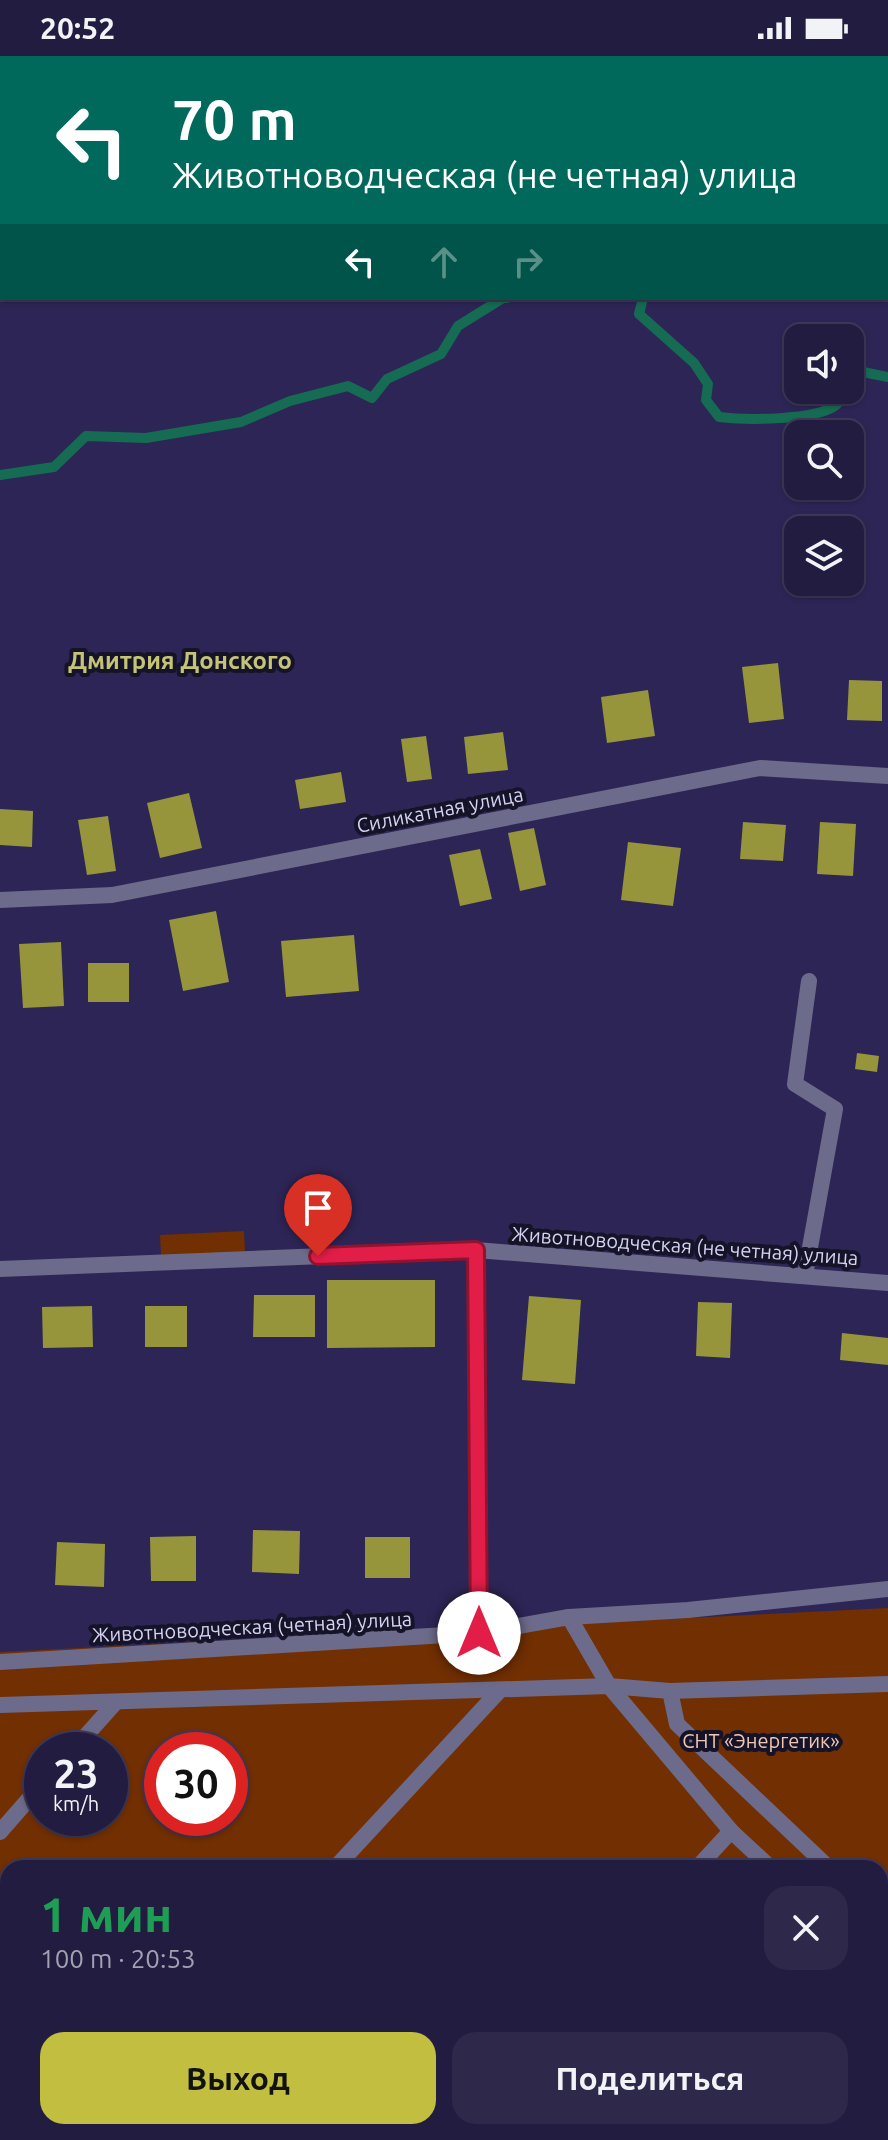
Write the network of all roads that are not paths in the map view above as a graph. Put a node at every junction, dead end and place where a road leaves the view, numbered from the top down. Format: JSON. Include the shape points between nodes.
{"nodes":[{"id":1,"x":888,"y":776,"type":"edge"},
{"id":2,"x":0,"y":900,"type":"edge"},
{"id":3,"x":809,"y":981,"type":"dead end"},
{"id":4,"x":476,"y":1250,"type":"junction"},
{"id":5,"x":0,"y":1269,"type":"edge"},
{"id":6,"x":805,"y":1275,"type":"junction"},
{"id":7,"x":888,"y":1283,"type":"edge"},
{"id":8,"x":888,"y":1589,"type":"edge"},
{"id":9,"x":569,"y":1617,"type":"junction"},
{"id":10,"x":479,"y":1633,"type":"junction"},
{"id":11,"x":0,"y":1662,"type":"edge"},
{"id":12,"x":888,"y":1684,"type":"edge"},
{"id":13,"x":609,"y":1686,"type":"junction"},
{"id":14,"x":500,"y":1690,"type":"junction"},
{"id":15,"x":670,"y":1691,"type":"junction"},
{"id":16,"x":116,"y":1702,"type":"junction"},
{"id":17,"x":0,"y":1705,"type":"edge"},
{"id":18,"x":89,"y":1732,"type":"edge"},
{"id":19,"x":24,"y":1805,"type":"edge"},
{"id":20,"x":731,"y":1831,"type":"junction"},
{"id":21,"x":0,"y":1832,"type":"edge"},
{"id":22,"x":342,"y":1860,"type":"edge"},
{"id":23,"x":704,"y":1860,"type":"edge"},
{"id":24,"x":762,"y":1860,"type":"edge"},
{"id":25,"x":821,"y":1860,"type":"edge"}],
"edges":[{"from":1,"to":2,"type":"street","name":"Силикатная улица","via":[[760,768],[112,895]]},
{"from":3,"to":6,"type":"street","via":[[795,1084],[835,1109]]},
{"from":4,"to":5,"type":"street","name":"Животноводческая (не четная) улица"},
{"from":4,"to":6,"type":"street","name":"Животноводческая (не четная) улица"},
{"from":4,"to":10,"type":"street"},
{"from":6,"to":7,"type":"street","name":"Животноводческая (не четная) улица"},
{"from":8,"to":9,"type":"street","name":"Животноводческая (четная) улица"},
{"from":9,"to":10,"type":"street","name":"Животноводческая (четная) улица"},
{"from":9,"to":13,"type":"street"},
{"from":10,"to":11,"type":"street","name":"Животноводческая (четная) улица"},
{"from":12,"to":15,"type":"street"},
{"from":13,"to":14,"type":"street"},
{"from":13,"to":15,"type":"street"},
{"from":13,"to":20,"type":"street"},
{"from":14,"to":16,"type":"street"},
{"from":14,"to":22,"type":"street"},
{"from":15,"to":25,"type":"street","via":[[677,1724]]},
{"from":16,"to":17,"type":"street"},
{"from":16,"to":18,"type":"street"},
{"from":19,"to":21,"type":"street"},
{"from":20,"to":23,"type":"street"},
{"from":20,"to":24,"type":"street"}]}
